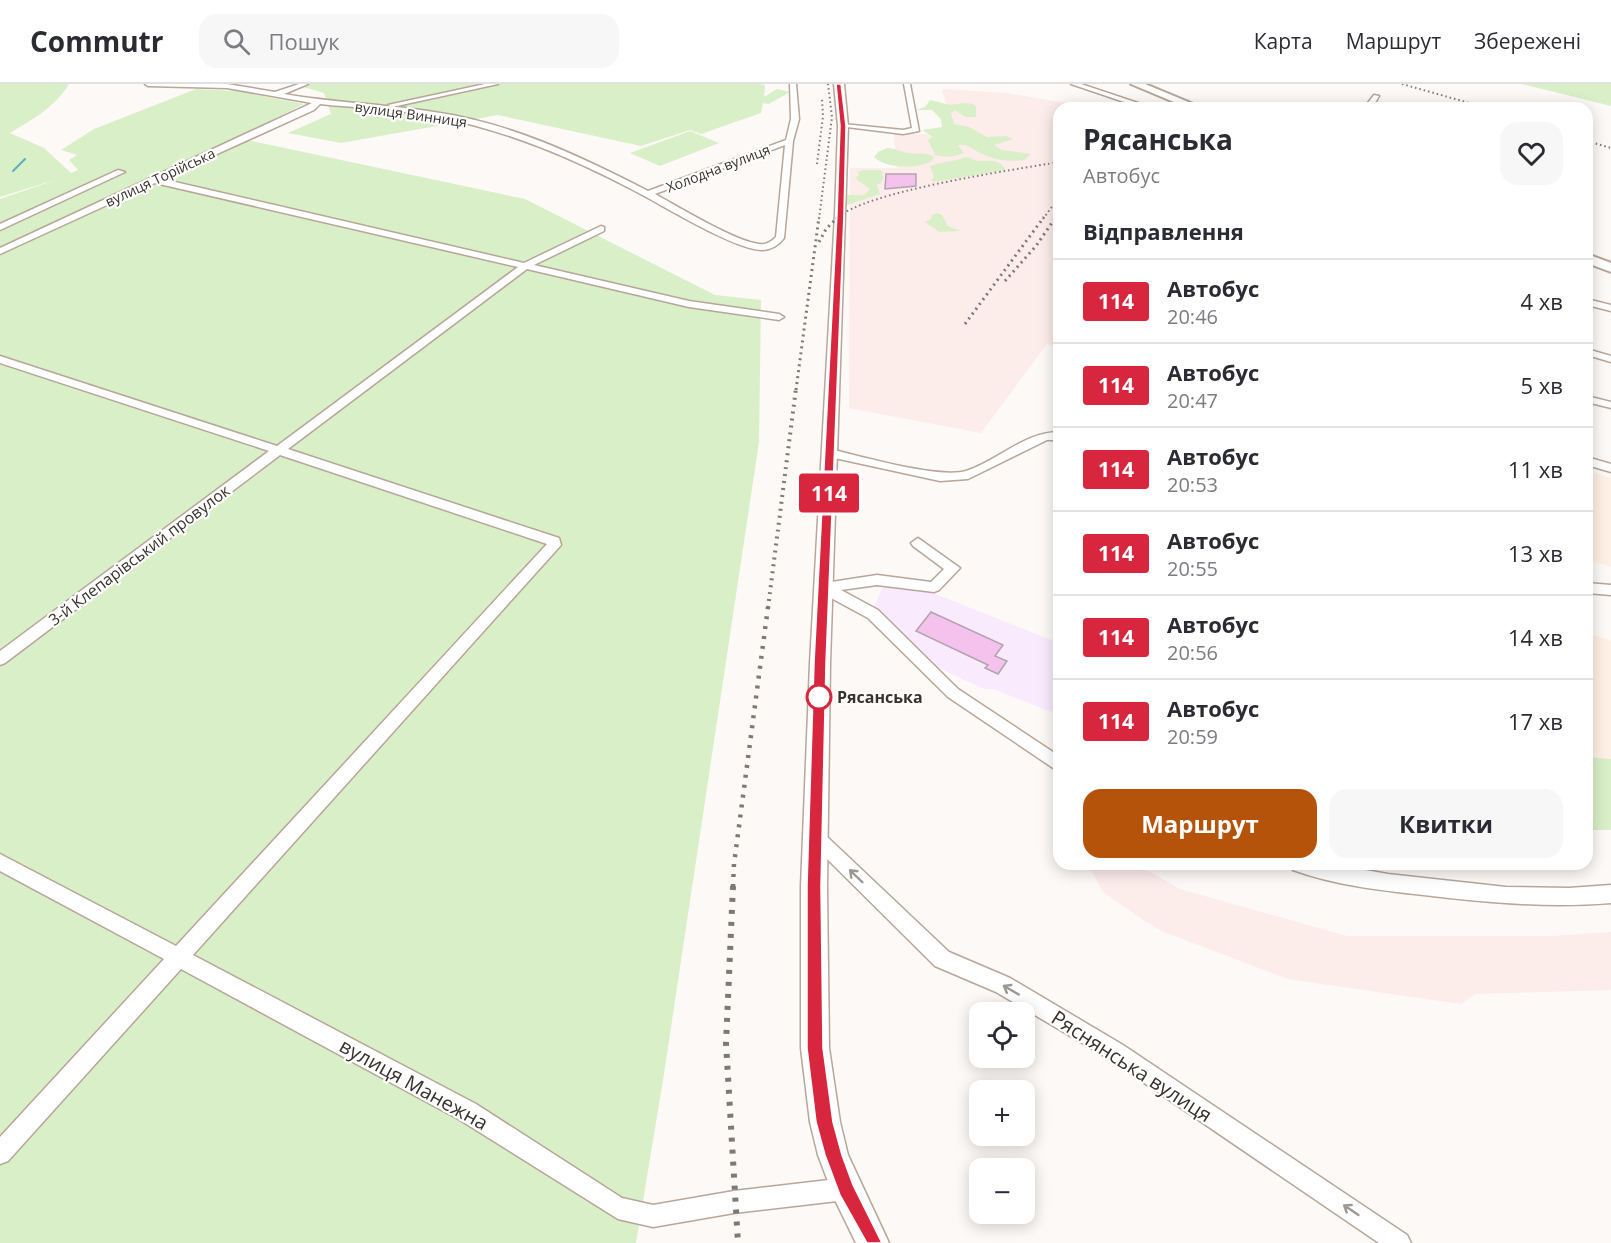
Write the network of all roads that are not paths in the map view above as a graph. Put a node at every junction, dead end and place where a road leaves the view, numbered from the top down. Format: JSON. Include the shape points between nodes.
{"nodes":[{"id":1,"x":148,"y":84,"type":"edge"},
{"id":2,"x":305,"y":84,"type":"edge"},
{"id":3,"x":495,"y":84,"type":"edge"},
{"id":4,"x":793,"y":84,"type":"edge"},
{"id":5,"x":839,"y":84,"type":"edge"},
{"id":6,"x":907,"y":84,"type":"edge"},
{"id":7,"x":1078,"y":84,"type":"edge"},
{"id":8,"x":1136,"y":84,"type":"edge"},
{"id":9,"x":274,"y":95,"type":"junction"},
{"id":10,"x":1376,"y":96,"type":"dead end"},
{"id":11,"x":318,"y":102,"type":"junction"},
{"id":12,"x":1131,"y":102,"type":"edge"},
{"id":13,"x":1182,"y":102,"type":"edge"},
{"id":14,"x":1372,"y":102,"type":"edge"},
{"id":15,"x":381,"y":108,"type":"junction"},
{"id":16,"x":843,"y":126,"type":"junction"},
{"id":17,"x":789,"y":141,"type":"junction"},
{"id":18,"x":121,"y":172,"type":"dead end"},
{"id":19,"x":154,"y":180,"type":"junction"},
{"id":20,"x":648,"y":194,"type":"junction"},
{"id":21,"x":0,"y":227,"type":"edge"},
{"id":22,"x":601,"y":229,"type":"dead end"},
{"id":23,"x":757,"y":248,"type":"joint"},
{"id":24,"x":0,"y":251,"type":"edge"},
{"id":25,"x":1593,"y":260,"type":"edge"},
{"id":26,"x":525,"y":266,"type":"junction"},
{"id":27,"x":1611,"y":268,"type":"edge"},
{"id":28,"x":1593,"y":304,"type":"edge"},
{"id":29,"x":1611,"y":308,"type":"edge"},
{"id":30,"x":779,"y":317,"type":"dead end"},
{"id":31,"x":1593,"y":354,"type":"edge"},
{"id":32,"x":0,"y":359,"type":"edge"},
{"id":33,"x":1611,"y":359,"type":"edge"},
{"id":34,"x":1593,"y":400,"type":"edge"},
{"id":35,"x":1611,"y":405,"type":"edge"},
{"id":36,"x":1053,"y":436,"type":"edge"},
{"id":37,"x":278,"y":451,"type":"junction"},
{"id":38,"x":830,"y":453,"type":"junction"},
{"id":39,"x":1593,"y":463,"type":"edge"},
{"id":40,"x":1611,"y":468,"type":"edge"},
{"id":41,"x":918,"y":543,"type":"dead end"},
{"id":42,"x":825,"y":588,"type":"junction"},
{"id":43,"x":1593,"y":588,"type":"edge"},
{"id":44,"x":1611,"y":590,"type":"edge"},
{"id":45,"x":0,"y":659,"type":"edge"},
{"id":46,"x":1053,"y":761,"type":"edge"},
{"id":47,"x":816,"y":837,"type":"junction"},
{"id":48,"x":0,"y":862,"type":"edge"},
{"id":49,"x":1324,"y":870,"type":"edge"},
{"id":50,"x":1611,"y":894,"type":"edge"},
{"id":51,"x":179,"y":957,"type":"junction"},
{"id":52,"x":0,"y":1154,"type":"edge"},
{"id":53,"x":846,"y":1189,"type":"junction"},
{"id":54,"x":873,"y":1243,"type":"edge"},
{"id":55,"x":1399,"y":1243,"type":"edge"}],
"edges":[{"from":1,"to":9,"type":"street","name":"вулиця Винниця","via":[[218,85]]},
{"from":2,"to":9,"type":"street"},
{"from":3,"to":15,"type":"street"},
{"from":4,"to":17,"type":"street","name":"Холодна вулиця","via":[[795,119]]},
{"from":5,"to":16,"type":"main road"},
{"from":6,"to":16,"type":"street","via":[[916,129],[903,132]]},
{"from":7,"to":12,"type":"street"},
{"from":8,"to":13,"type":"main road"},
{"from":9,"to":11,"type":"street","name":"вулиця Винниця"},
{"from":10,"to":14,"type":"street"},
{"from":11,"to":15,"type":"street","name":"вулиця Винниця"},
{"from":11,"to":19,"type":"street","name":"вулиця Торійська"},
{"from":15,"to":20,"type":"street","name":"вулиця Винниця","via":[[435,114],[520,136],[578,158]]},
{"from":16,"to":38,"type":"main road"},
{"from":17,"to":20,"type":"street","name":"Холодна вулиця"},
{"from":17,"to":23,"type":"street","name":"Холодна вулиця","via":[[780,238],[776,244]]},
{"from":18,"to":21,"type":"street"},
{"from":19,"to":24,"type":"street","name":"вулиця Торійська"},
{"from":19,"to":26,"type":"street"},
{"from":20,"to":23,"type":"street","name":"вулиця Винниця"},
{"from":22,"to":26,"type":"street","name":"3-й Клепарівський провулок"},
{"from":25,"to":27,"type":"main road"},
{"from":26,"to":30,"type":"street","via":[[688,304]]},
{"from":26,"to":37,"type":"street","name":"3-й Клепарівський провулок"},
{"from":28,"to":29,"type":"street"},
{"from":31,"to":33,"type":"street"},
{"from":32,"to":37,"type":"street"},
{"from":34,"to":35,"type":"street"},
{"from":36,"to":38,"type":"street","via":[[1045,436],[968,475],[940,477]]},
{"from":37,"to":45,"type":"street","name":"3-й Клепарівський провулок"},
{"from":37,"to":51,"type":"street","via":[[554,541],[554,545]]},
{"from":38,"to":42,"type":"main road"},
{"from":39,"to":40,"type":"street"},
{"from":41,"to":42,"type":"street","via":[[953,568],[934,587],[877,580]]},
{"from":42,"to":46,"type":"street","via":[[873,614],[953,693]]},
{"from":42,"to":47,"type":"main road"},
{"from":43,"to":44,"type":"street"},
{"from":47,"to":53,"type":"main road","via":[[815,1048],[825,1122]]},
{"from":55,"to":47,"type":"street","name":"Ряснянська вулиця","one_way":true,"via":[[1116,1052],[1003,986],[942,959]]},
{"from":48,"to":51,"type":"street","name":"вулиця Манежна"},
{"from":49,"to":50,"type":"street","via":[[1374,882],[1497,895],[1540,898]]},
{"from":51,"to":52,"type":"street"},
{"from":51,"to":53,"type":"street","name":"вулиця Манежна","via":[[468,1112],[618,1208],[653,1216]]},
{"from":53,"to":54,"type":"main road"}]}
